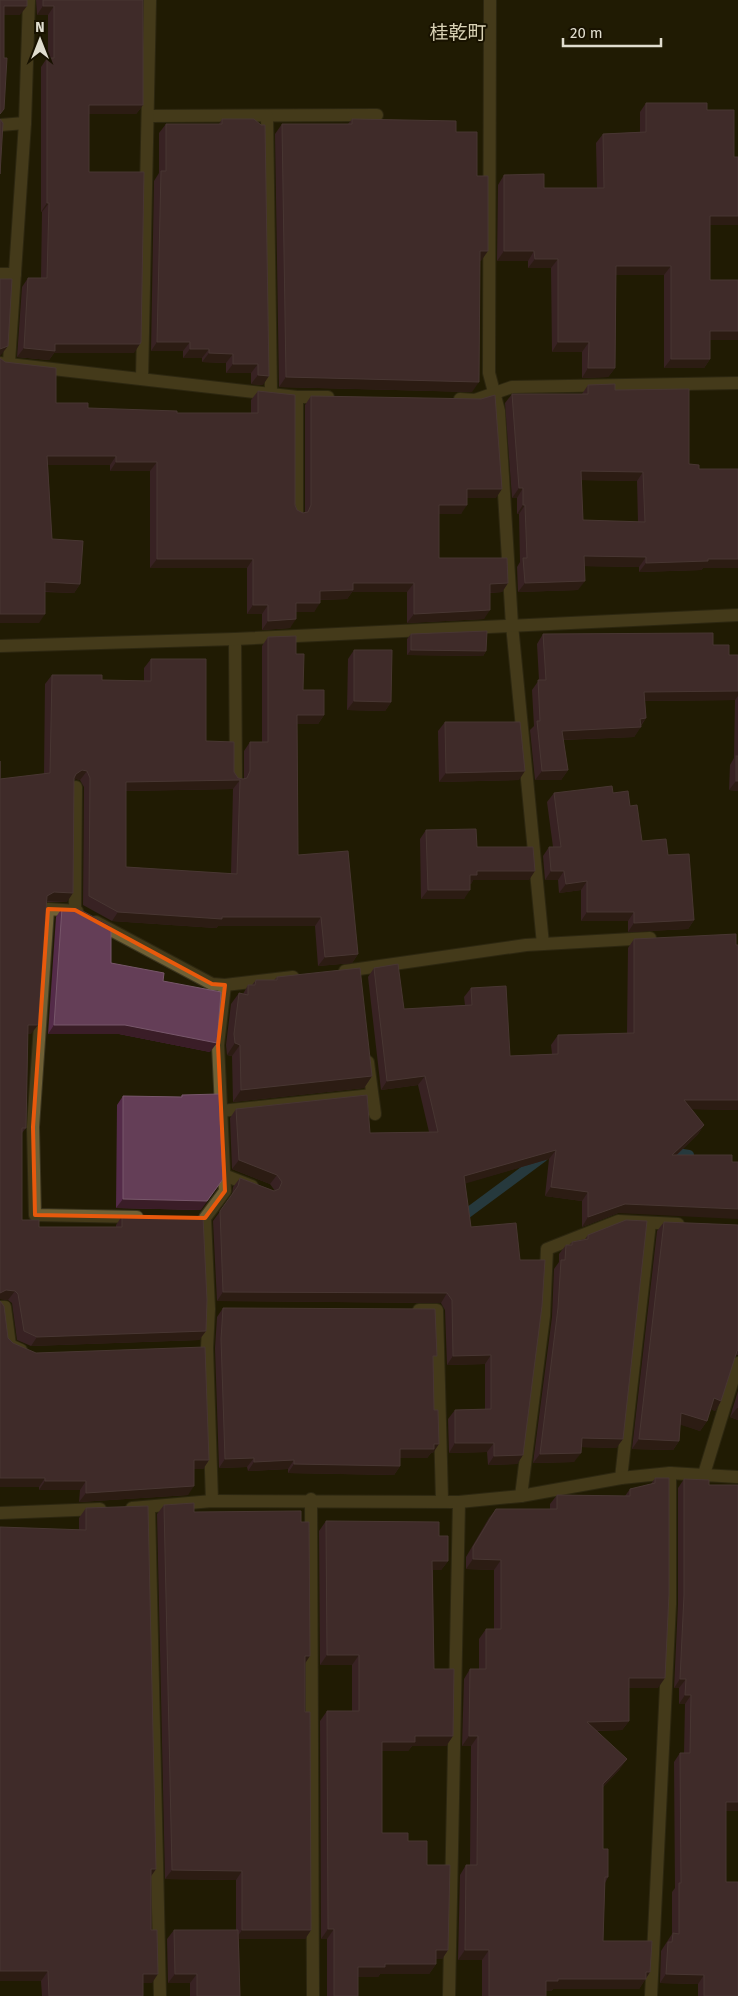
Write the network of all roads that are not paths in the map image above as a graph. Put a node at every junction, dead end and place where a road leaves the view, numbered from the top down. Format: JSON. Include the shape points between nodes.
{"nodes":[{"id":1,"x":29,"y":0,"type":"edge"},
{"id":2,"x":150,"y":0,"type":"edge"},
{"id":3,"x":490,"y":0,"type":"edge"},
{"id":4,"x":377,"y":115,"type":"dead end"},
{"id":5,"x":148,"y":116,"type":"junction"},
{"id":6,"x":267,"y":116,"type":"junction"},
{"id":7,"x":25,"y":124,"type":"junction"},
{"id":8,"x":0,"y":125,"type":"edge"},
{"id":9,"x":0,"y":274,"type":"edge"},
{"id":10,"x":15,"y":274,"type":"junction"},
{"id":11,"x":5,"y":363,"type":"edge"},
{"id":12,"x":142,"y":379,"type":"junction"},
{"id":13,"x":738,"y":383,"type":"edge"},
{"id":14,"x":493,"y":392,"type":"junction"},
{"id":15,"x":271,"y":393,"type":"junction"},
{"id":16,"x":297,"y":397,"type":"junction"},
{"id":17,"x":336,"y":398,"type":"edge"},
{"id":18,"x":446,"y":399,"type":"edge"},
{"id":19,"x":297,"y":514,"type":"edge"},
{"id":20,"x":738,"y":615,"type":"edge"},
{"id":21,"x":512,"y":625,"type":"junction"},
{"id":22,"x":235,"y":639,"type":"junction"},
{"id":23,"x":0,"y":646,"type":"edge"},
{"id":24,"x":236,"y":780,"type":"edge"},
{"id":25,"x":76,"y":787,"type":"edge"},
{"id":26,"x":75,"y":910,"type":"junction"},
{"id":27,"x":666,"y":938,"type":"edge"},
{"id":28,"x":543,"y":944,"type":"junction"},
{"id":29,"x":331,"y":973,"type":"edge"},
{"id":30,"x":303,"y":976,"type":"edge"},
{"id":31,"x":225,"y":985,"type":"junction"},
{"id":32,"x":367,"y":1048,"type":"edge"},
{"id":33,"x":372,"y":1095,"type":"junction"},
{"id":34,"x":221,"y":1111,"type":"junction"},
{"id":35,"x":375,"y":1114,"type":"dead end"},
{"id":36,"x":224,"y":1175,"type":"junction"},
{"id":37,"x":266,"y":1192,"type":"edge"},
{"id":38,"x":155,"y":1218,"type":"edge"},
{"id":39,"x":650,"y":1223,"type":"junction"},
{"id":40,"x":688,"y":1224,"type":"edge"},
{"id":41,"x":0,"y":1307,"type":"edge"},
{"id":42,"x":407,"y":1310,"type":"edge"},
{"id":43,"x":194,"y":1348,"type":"edge"},
{"id":44,"x":207,"y":1348,"type":"junction"},
{"id":45,"x":29,"y":1354,"type":"edge"},
{"id":46,"x":738,"y":1363,"type":"edge"},
{"id":47,"x":670,"y":1472,"type":"junction"},
{"id":48,"x":704,"y":1474,"type":"junction"},
{"id":49,"x":738,"y":1477,"type":"edge"},
{"id":50,"x":621,"y":1478,"type":"junction"},
{"id":51,"x":521,"y":1496,"type":"junction"},
{"id":52,"x":311,"y":1499,"type":"junction"},
{"id":53,"x":212,"y":1500,"type":"junction"},
{"id":54,"x":442,"y":1500,"type":"junction"},
{"id":55,"x":459,"y":1502,"type":"junction"},
{"id":56,"x":149,"y":1507,"type":"junction"},
{"id":57,"x":0,"y":1513,"type":"edge"},
{"id":58,"x":160,"y":1996,"type":"edge"},
{"id":59,"x":314,"y":1996,"type":"edge"},
{"id":60,"x":449,"y":1996,"type":"edge"},
{"id":61,"x":651,"y":1996,"type":"edge"}],
"edges":[{"from":1,"to":7,"type":"street"},
{"from":2,"to":5,"type":"street"},
{"from":3,"to":14,"type":"street","via":[[489,373]]},
{"from":4,"to":6,"type":"street"},
{"from":5,"to":6,"type":"street"},
{"from":5,"to":12,"type":"street"},
{"from":6,"to":15,"type":"street"},
{"from":7,"to":8,"type":"street"},
{"from":7,"to":10,"type":"street"},
{"from":9,"to":10,"type":"street"},
{"from":10,"to":11,"type":"street"},
{"from":11,"to":12,"type":"street"},
{"from":12,"to":15,"type":"street"},
{"from":13,"to":14,"type":"street","via":[[512,387]]},
{"from":14,"to":18,"type":"street","via":[[475,400]]},
{"from":14,"to":21,"type":"street","via":[[499,411]]},
{"from":15,"to":16,"type":"street"},
{"from":16,"to":17,"type":"street"},
{"from":16,"to":19,"type":"street"},
{"from":20,"to":21,"type":"street"},
{"from":21,"to":22,"type":"street"},
{"from":21,"to":28,"type":"street"},
{"from":22,"to":23,"type":"street"},
{"from":22,"to":24,"type":"street"},
{"from":25,"to":26,"type":"street"},
{"from":26,"to":31,"type":"street","via":[[212,984]]},
{"from":26,"to":38,"type":"street","via":[[48,909],[34,1128],[35,1215]]},
{"from":27,"to":28,"type":"street"},
{"from":28,"to":29,"type":"street","via":[[359,974]]},
{"from":30,"to":31,"type":"street"},
{"from":31,"to":34,"type":"street","via":[[218,1045]]},
{"from":32,"to":33,"type":"street"},
{"from":33,"to":34,"type":"street"},
{"from":33,"to":35,"type":"street"},
{"from":34,"to":36,"type":"street"},
{"from":36,"to":37,"type":"street"},
{"from":36,"to":44,"type":"street","via":[[225,1191],[200,1218],[214,1309]]},
{"from":39,"to":40,"type":"street"},
{"from":39,"to":50,"type":"street"},
{"from":39,"to":51,"type":"street","via":[[618,1221],[547,1249],[544,1316]]},
{"from":41,"to":45,"type":"street","via":[[5,1307],[10,1346]]},
{"from":42,"to":54,"type":"street","via":[[437,1310]]},
{"from":43,"to":44,"type":"street"},
{"from":44,"to":53,"type":"street"},
{"from":46,"to":48,"type":"street"},
{"from":47,"to":48,"type":"street"},
{"from":47,"to":50,"type":"street"},
{"from":47,"to":61,"type":"street","via":[[670,1604]]},
{"from":48,"to":49,"type":"street"},
{"from":50,"to":51,"type":"street"},
{"from":51,"to":55,"type":"street"},
{"from":52,"to":53,"type":"street"},
{"from":52,"to":54,"type":"street"},
{"from":52,"to":59,"type":"street"},
{"from":53,"to":56,"type":"street"},
{"from":54,"to":55,"type":"street"},
{"from":55,"to":60,"type":"street"},
{"from":56,"to":57,"type":"street"},
{"from":56,"to":58,"type":"street"}]}
